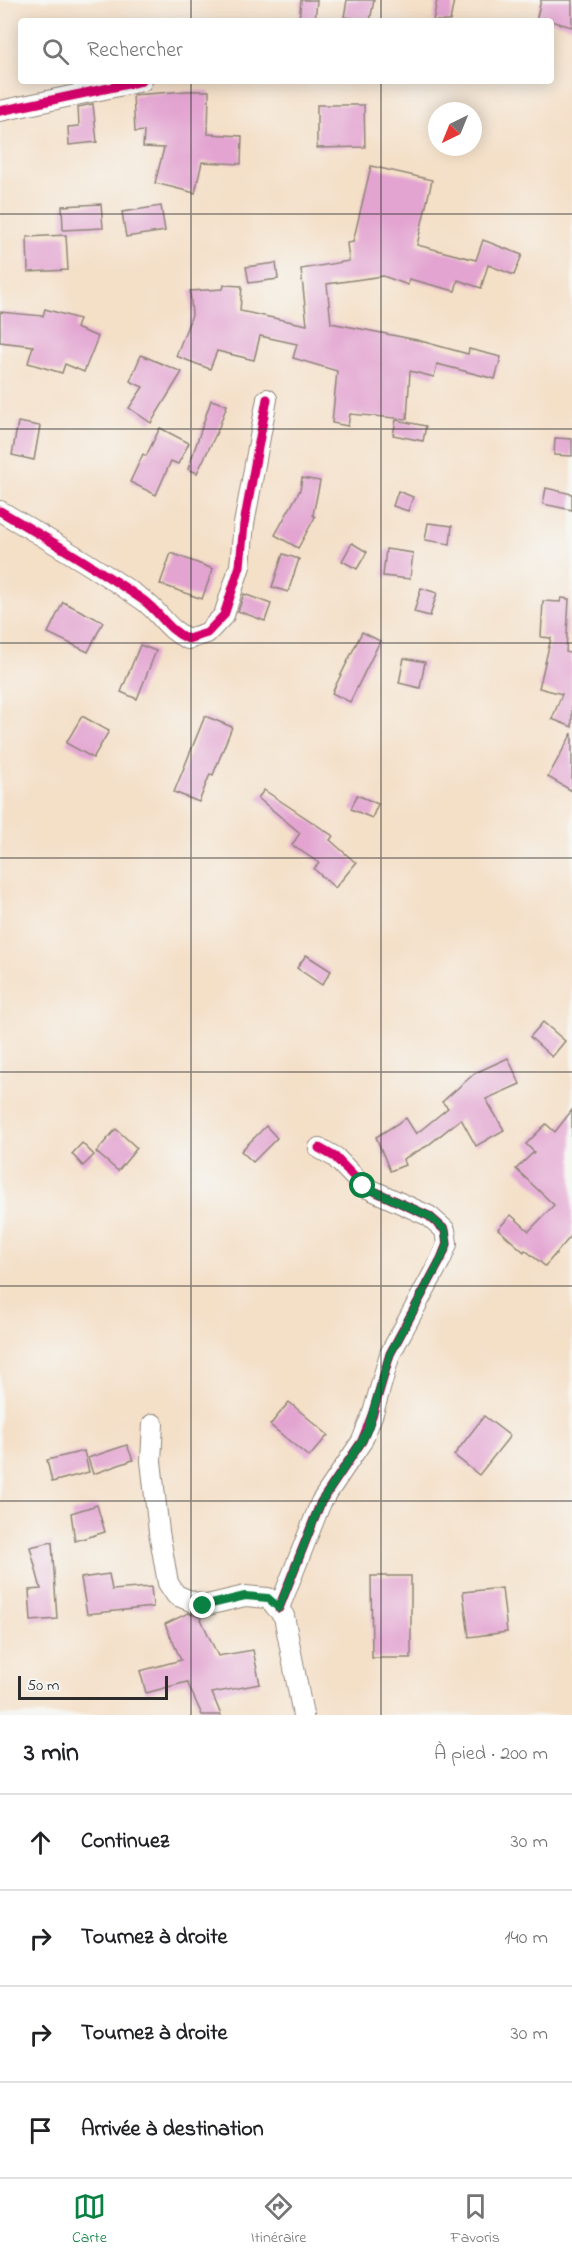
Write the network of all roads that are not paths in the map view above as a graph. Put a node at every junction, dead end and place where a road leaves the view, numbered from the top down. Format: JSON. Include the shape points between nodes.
{"nodes":[{"id":1,"x":128,"y":84,"type":"edge"},
{"id":2,"x":0,"y":111,"type":"edge"},
{"id":3,"x":267,"y":399,"type":"dead end"},
{"id":4,"x":0,"y":511,"type":"edge"},
{"id":5,"x":319,"y":1148,"type":"dead end"},
{"id":6,"x":153,"y":1424,"type":"dead end"},
{"id":7,"x":279,"y":1608,"type":"junction"},
{"id":8,"x":303,"y":1715,"type":"edge"}],
"edges":[{"from":1,"to":2,"type":"street"},
{"from":3,"to":4,"type":"street","via":[[240,566],[224,615],[207,633],[188,639],[174,632],[145,602]]},
{"from":5,"to":7,"type":"street","via":[[335,1157],[363,1186],[429,1216],[445,1230],[447,1244],[390,1354],[362,1441],[321,1502]]},
{"from":6,"to":7,"type":"street","via":[[151,1461],[159,1532],[168,1583],[176,1595],[203,1606],[245,1596],[268,1598]]},
{"from":7,"to":8,"type":"street","via":[[284,1616]]}]}
